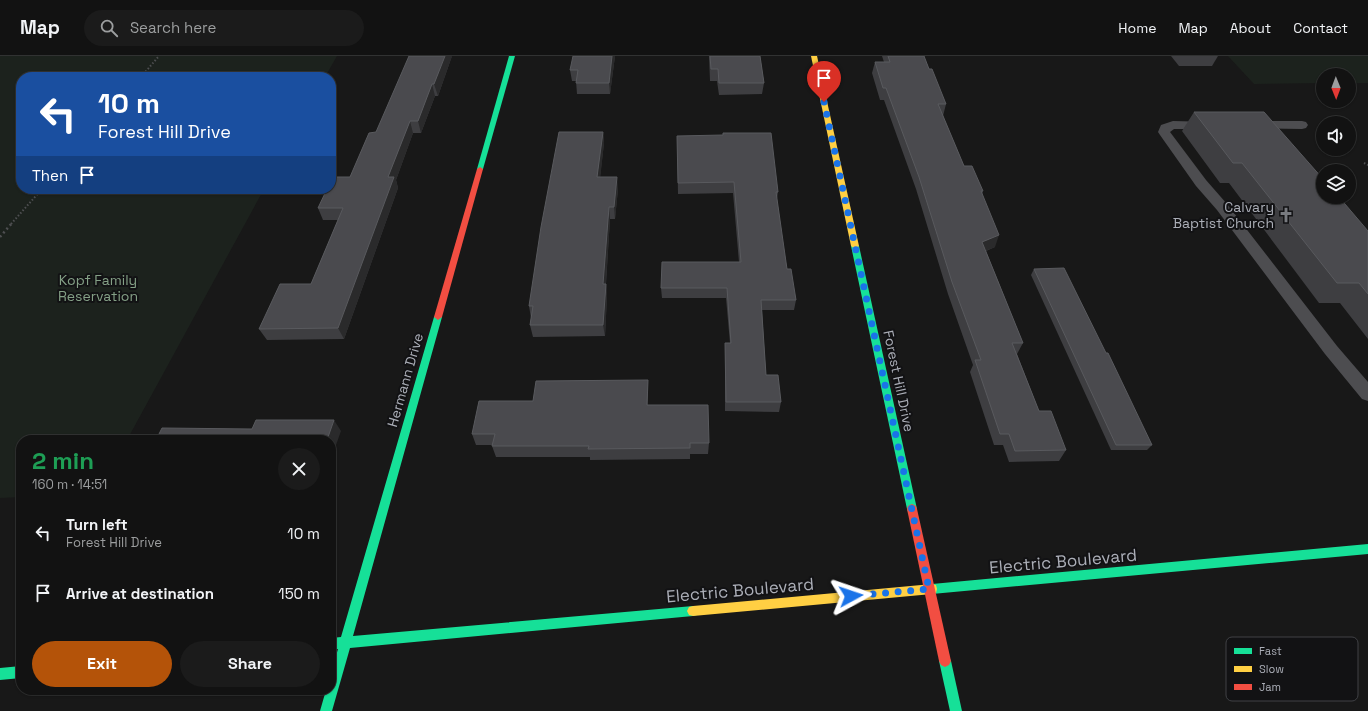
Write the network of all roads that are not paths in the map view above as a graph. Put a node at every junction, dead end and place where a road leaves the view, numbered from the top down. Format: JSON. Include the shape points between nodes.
{"nodes":[{"id":1,"x":512,"y":56,"type":"edge"},
{"id":2,"x":814,"y":56,"type":"edge"},
{"id":3,"x":1225,"y":125,"type":"edge"},
{"id":4,"x":1240,"y":125,"type":"edge"},
{"id":5,"x":1254,"y":125,"type":"junction"},
{"id":6,"x":1302,"y":125,"type":"dead end"},
{"id":7,"x":1264,"y":136,"type":"edge"},
{"id":8,"x":1368,"y":394,"type":"edge"},
{"id":9,"x":1368,"y":549,"type":"edge"},
{"id":10,"x":929,"y":589,"type":"junction"},
{"id":11,"x":346,"y":643,"type":"junction"},
{"id":12,"x":336,"y":644,"type":"edge"},
{"id":13,"x":16,"y":672,"type":"edge"},
{"id":14,"x":0,"y":674,"type":"edge"},
{"id":15,"x":336,"y":677,"type":"edge"},
{"id":16,"x":331,"y":695,"type":"edge"},
{"id":17,"x":326,"y":711,"type":"edge"},
{"id":18,"x":956,"y":711,"type":"edge"}],
"edges":[{"from":1,"to":11,"type":"street","name":"Hermann Drive"},
{"from":2,"to":10,"type":"street","name":"Forest Hill Drive"},
{"from":3,"to":8,"type":"lane","via":[[1173,125],[1165,128],[1164,132],[1201,183]]},
{"from":4,"to":5,"type":"lane"},
{"from":5,"to":6,"type":"lane"},
{"from":5,"to":7,"type":"lane"},
{"from":9,"to":10,"type":"street","name":"Electric Boulevard"},
{"from":10,"to":11,"type":"street","name":"Electric Boulevard"},
{"from":10,"to":18,"type":"street","name":"Forest Hill Drive"},
{"from":11,"to":12,"type":"street","name":"Electric Boulevard"},
{"from":11,"to":15,"type":"street","name":"Hermann Drive"},
{"from":13,"to":14,"type":"street"},
{"from":16,"to":17,"type":"street","name":"Hermann Drive"}]}
